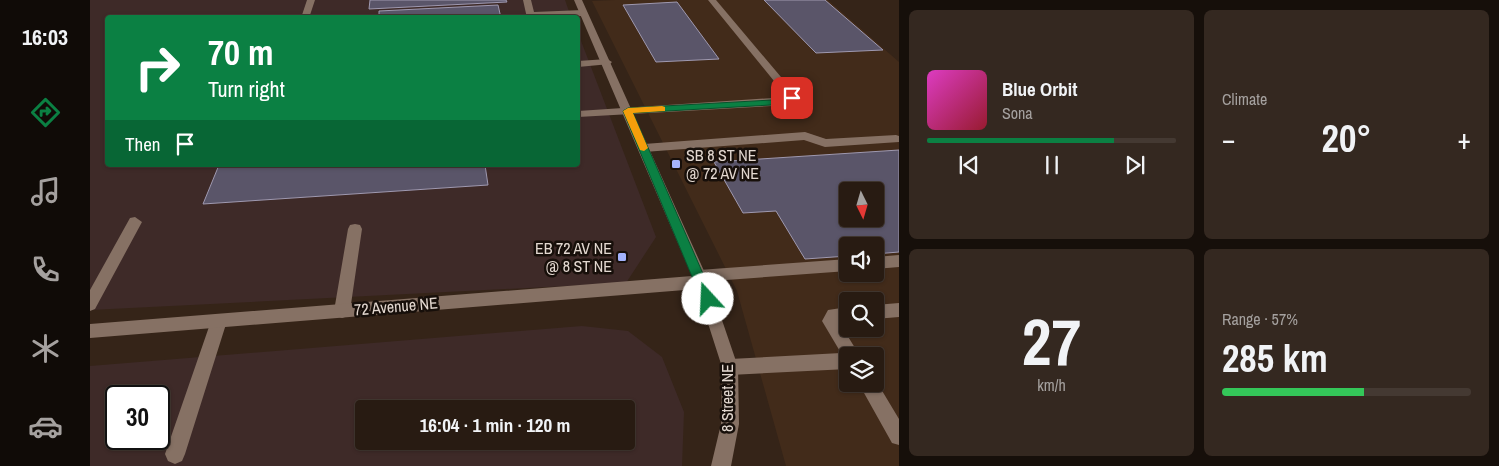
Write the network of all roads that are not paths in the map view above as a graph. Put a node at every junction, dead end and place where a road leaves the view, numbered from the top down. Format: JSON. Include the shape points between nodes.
{"nodes":[{"id":1,"x":311,"y":0,"type":"edge"},
{"id":2,"x":527,"y":0,"type":"edge"},
{"id":3,"x":578,"y":0,"type":"edge"},
{"id":4,"x":712,"y":0,"type":"edge"},
{"id":5,"x":583,"y":13,"type":"junction"},
{"id":6,"x":306,"y":15,"type":"edge"},
{"id":7,"x":531,"y":15,"type":"edge"},
{"id":8,"x":548,"y":15,"type":"edge"},
{"id":9,"x":607,"y":62,"type":"junction"},
{"id":10,"x":580,"y":64,"type":"edge"},
{"id":11,"x":628,"y":111,"type":"junction"},
{"id":12,"x":580,"y":114,"type":"edge"},
{"id":13,"x":896,"y":138,"type":"dead end"},
{"id":14,"x":644,"y":148,"type":"junction"},
{"id":15,"x":135,"y":222,"type":"dead end"},
{"id":16,"x":354,"y":229,"type":"dead end"},
{"id":17,"x":899,"y":261,"type":"edge"},
{"id":18,"x":884,"y":262,"type":"edge"},
{"id":19,"x":839,"y":266,"type":"edge"},
{"id":20,"x":700,"y":279,"type":"junction"},
{"id":21,"x":90,"y":304,"type":"edge"},
{"id":22,"x":899,"y":310,"type":"edge"},
{"id":23,"x":342,"y":311,"type":"junction"},
{"id":24,"x":884,"y":311,"type":"edge"},
{"id":25,"x":839,"y":315,"type":"edge"},
{"id":26,"x":219,"y":321,"type":"junction"},
{"id":27,"x":90,"y":331,"type":"edge"},
{"id":28,"x":839,"y":335,"type":"edge"},
{"id":29,"x":839,"y":361,"type":"edge"},
{"id":30,"x":730,"y":367,"type":"junction"},
{"id":31,"x":873,"y":392,"type":"edge"},
{"id":32,"x":899,"y":436,"type":"edge"},
{"id":33,"x":175,"y":454,"type":"dead end"},
{"id":34,"x":721,"y":466,"type":"edge"}],
"edges":[{"from":1,"to":6,"type":"street"},
{"from":2,"to":7,"type":"street"},
{"from":3,"to":5,"type":"street","name":"8 Street NE"},
{"from":4,"to":11,"type":"street","via":[[792,98],[772,103]]},
{"from":5,"to":8,"type":"street"},
{"from":5,"to":9,"type":"street","name":"8 Street NE"},
{"from":9,"to":10,"type":"street"},
{"from":9,"to":11,"type":"street","name":"8 Street NE"},
{"from":11,"to":12,"type":"street"},
{"from":11,"to":14,"type":"street","name":"8 Street NE"},
{"from":13,"to":14,"type":"street","via":[[825,142],[805,136]]},
{"from":14,"to":20,"type":"street","name":"8 Street NE"},
{"from":15,"to":21,"type":"street"},
{"from":16,"to":23,"type":"street"},
{"from":17,"to":18,"type":"street"},
{"from":19,"to":20,"type":"street","name":"72 Avenue NE"},
{"from":20,"to":23,"type":"street","name":"72 Avenue NE"},
{"from":20,"to":30,"type":"street","name":"8 Street NE"},
{"from":22,"to":24,"type":"street"},
{"from":23,"to":26,"type":"street","name":"72 Avenue NE"},
{"from":25,"to":28,"type":"street","via":[[834,315],[830,321]]},
{"from":26,"to":27,"type":"street","name":"72 Avenue NE"},
{"from":26,"to":33,"type":"street"},
{"from":29,"to":30,"type":"street"},
{"from":30,"to":34,"type":"street","name":"8 Street NE","via":[[730,424]]},
{"from":31,"to":32,"type":"street"}]}
